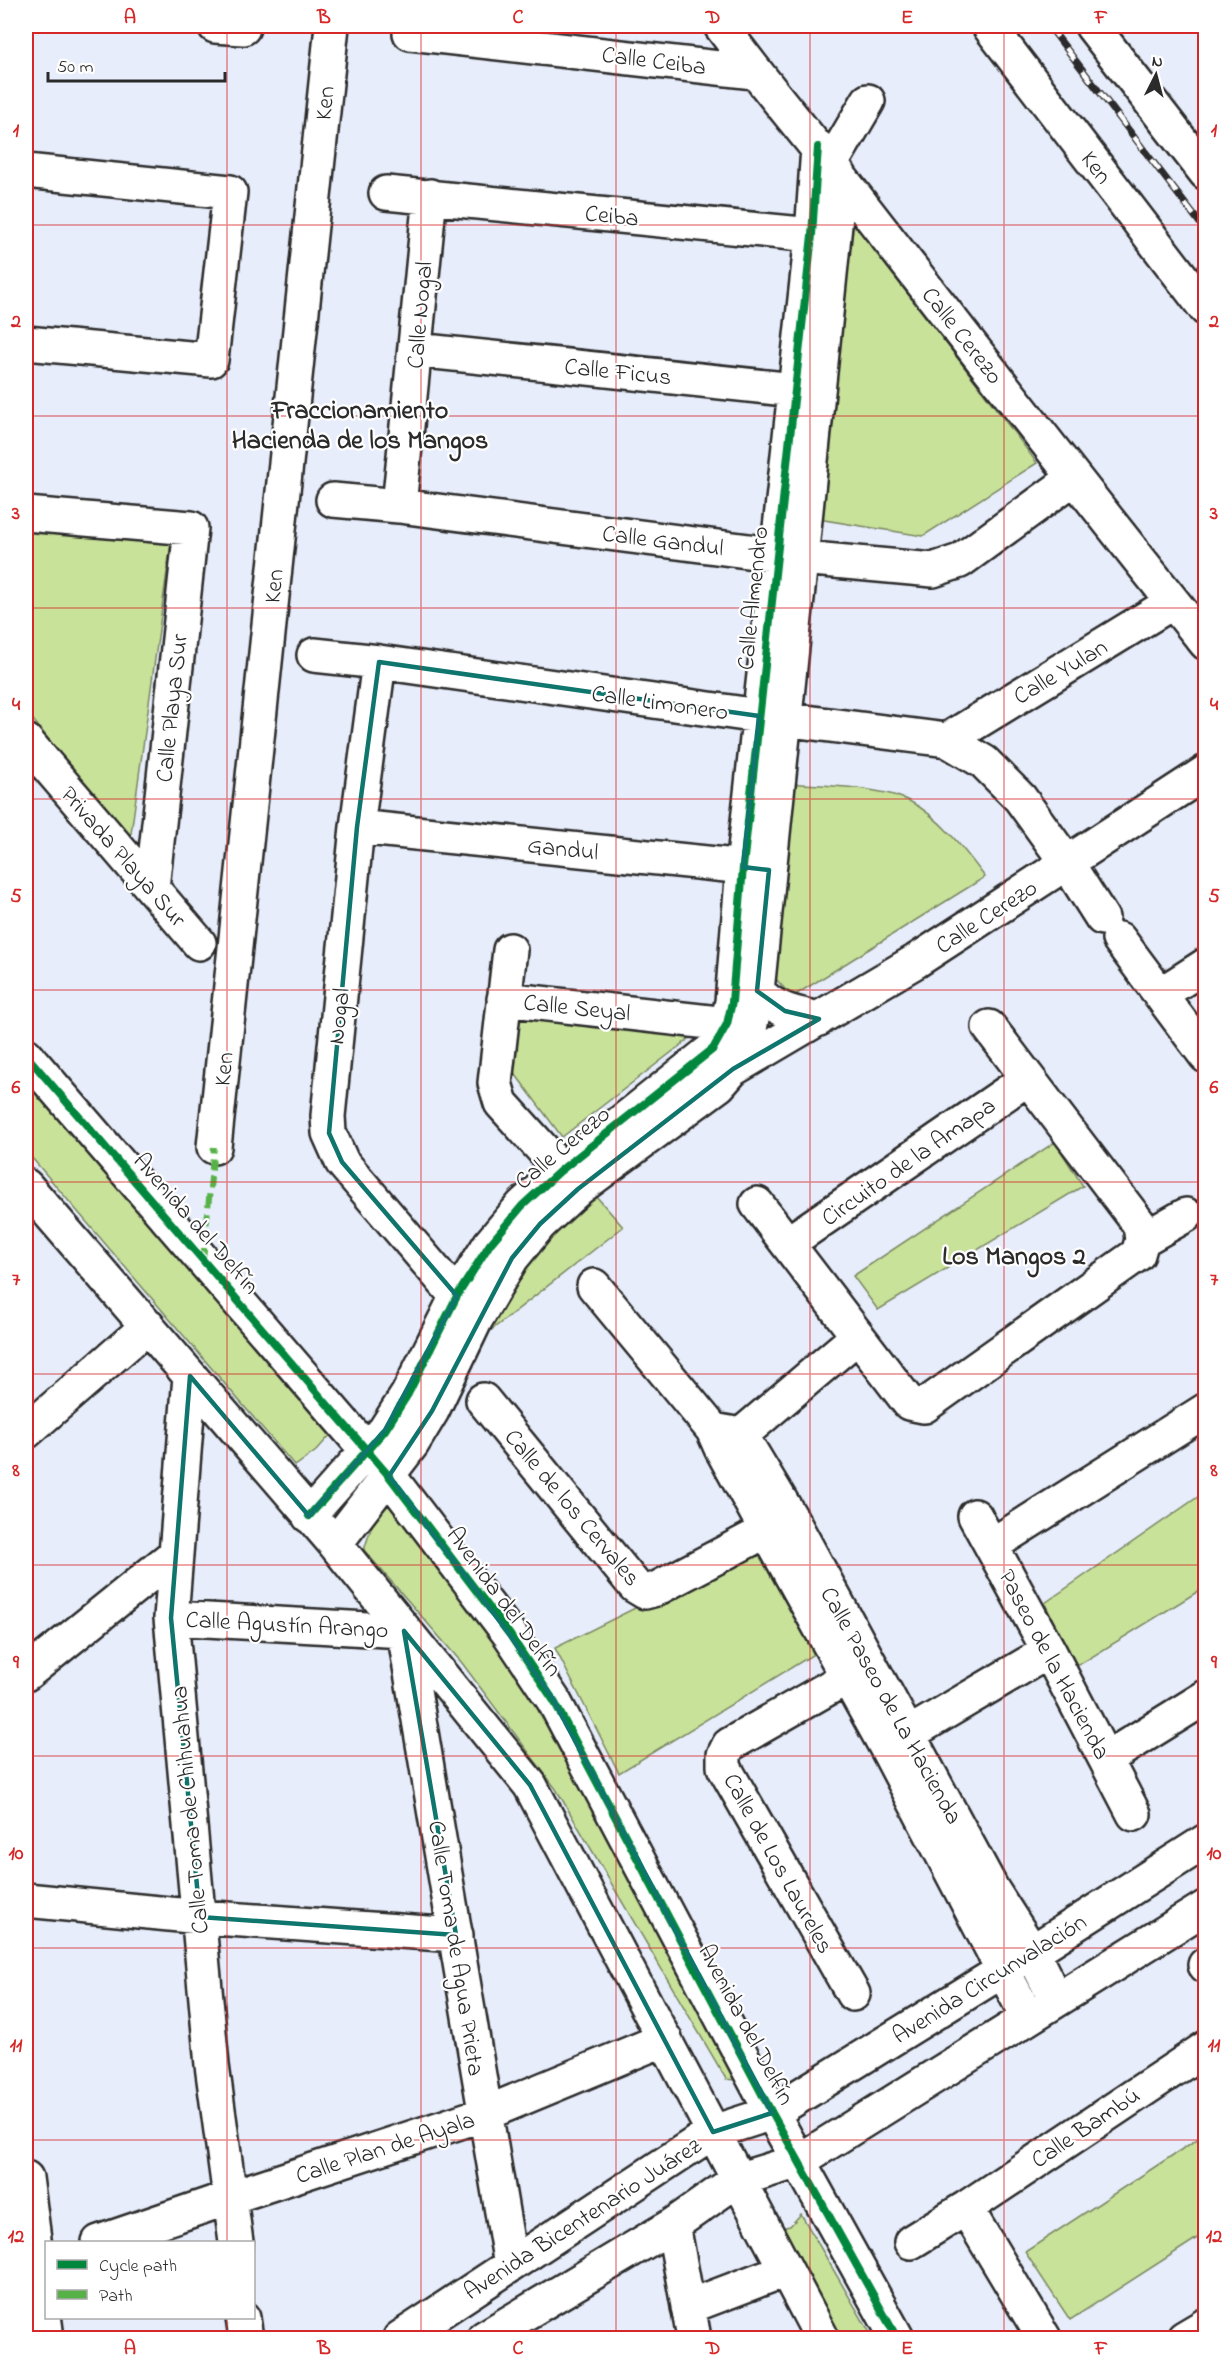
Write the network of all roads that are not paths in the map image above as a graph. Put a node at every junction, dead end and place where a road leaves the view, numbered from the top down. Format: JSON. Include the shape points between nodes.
{"nodes":[{"id":1,"x":215,"y":26,"type":"edge"},
{"id":2,"x":243,"y":26,"type":"edge"},
{"id":3,"x":332,"y":26,"type":"edge"},
{"id":4,"x":721,"y":26,"type":"edge"},
{"id":5,"x":989,"y":26,"type":"edge"},
{"id":6,"x":1092,"y":26,"type":"edge"},
{"id":7,"x":447,"y":31,"type":"edge"},
{"id":8,"x":410,"y":33,"type":"dead end"},
{"id":9,"x":754,"y":72,"type":"junction"},
{"id":10,"x":867,"y":101,"type":"dead end"},
{"id":11,"x":829,"y":163,"type":"junction"},
{"id":12,"x":26,"y":171,"type":"edge"},
{"id":13,"x":1206,"y":172,"type":"edge"},
{"id":14,"x":386,"y":193,"type":"dead end"},
{"id":15,"x":430,"y":196,"type":"junction"},
{"id":16,"x":823,"y":241,"type":"junction"},
{"id":17,"x":1206,"y":309,"type":"edge"},
{"id":18,"x":26,"y":343,"type":"edge"},
{"id":19,"x":416,"y":350,"type":"junction"},
{"id":20,"x":808,"y":390,"type":"junction"},
{"id":21,"x":1074,"y":478,"type":"junction"},
{"id":22,"x":333,"y":500,"type":"dead end"},
{"id":23,"x":399,"y":506,"type":"junction"},
{"id":24,"x":26,"y":514,"type":"edge"},
{"id":25,"x":789,"y":556,"type":"junction"},
{"id":26,"x":1173,"y":602,"type":"junction"},
{"id":27,"x":1206,"y":643,"type":"edge"},
{"id":28,"x":314,"y":655,"type":"dead end"},
{"id":29,"x":379,"y":662,"type":"junction"},
{"id":30,"x":772,"y":717,"type":"junction"},
{"id":31,"x":947,"y":740,"type":"junction"},
{"id":32,"x":26,"y":741,"type":"edge"},
{"id":33,"x":1206,"y":772,"type":"edge"},
{"id":34,"x":357,"y":827,"type":"junction"},
{"id":35,"x":1067,"y":863,"type":"junction"},
{"id":36,"x":756,"y":868,"type":"junction"},
{"id":37,"x":152,"y":888,"type":"junction"},
{"id":38,"x":200,"y":943,"type":"dead end"},
{"id":39,"x":510,"y":950,"type":"dead end"},
{"id":40,"x":1206,"y":965,"type":"edge"},
{"id":41,"x":757,"y":991,"type":"junction"},
{"id":42,"x":1161,"y":994,"type":"junction"},
{"id":43,"x":504,"y":999,"type":"junction"},
{"id":44,"x":819,"y":1019,"type":"junction"},
{"id":45,"x":988,"y":1027,"type":"dead end"},
{"id":46,"x":724,"y":1047,"type":"junction"},
{"id":47,"x":26,"y":1055,"type":"edge"},
{"id":48,"x":1206,"y":1056,"type":"edge"},
{"id":49,"x":1027,"y":1079,"type":"junction"},
{"id":50,"x":214,"y":1147,"type":"dead end"},
{"id":51,"x":569,"y":1180,"type":"junction"},
{"id":52,"x":26,"y":1186,"type":"edge"},
{"id":53,"x":757,"y":1204,"type":"dead end"},
{"id":54,"x":1186,"y":1215,"type":"dead end"},
{"id":55,"x":1142,"y":1240,"type":"junction"},
{"id":56,"x":788,"y":1243,"type":"junction"},
{"id":57,"x":594,"y":1286,"type":"dead end"},
{"id":58,"x":467,"y":1308,"type":"junction"},
{"id":59,"x":148,"y":1326,"type":"junction"},
{"id":60,"x":858,"y":1336,"type":"junction"},
{"id":61,"x":190,"y":1376,"type":"junction"},
{"id":62,"x":483,"y":1400,"type":"dead end"},
{"id":63,"x":1206,"y":1410,"type":"edge"},
{"id":64,"x":26,"y":1432,"type":"edge"},
{"id":65,"x":725,"y":1438,"type":"junction"},
{"id":66,"x":366,"y":1450,"type":"junction"},
{"id":67,"x":389,"y":1476,"type":"junction"},
{"id":68,"x":309,"y":1516,"type":"junction"},
{"id":69,"x":975,"y":1516,"type":"dead end"},
{"id":70,"x":779,"y":1525,"type":"junction"},
{"id":71,"x":335,"y":1544,"type":"junction"},
{"id":72,"x":992,"y":1545,"type":"junction"},
{"id":73,"x":174,"y":1555,"type":"junction"},
{"id":74,"x":171,"y":1617,"type":"junction"},
{"id":75,"x":404,"y":1631,"type":"junction"},
{"id":76,"x":1049,"y":1651,"type":"junction"},
{"id":77,"x":858,"y":1672,"type":"junction"},
{"id":78,"x":26,"y":1674,"type":"edge"},
{"id":79,"x":1206,"y":1697,"type":"edge"},
{"id":80,"x":897,"y":1740,"type":"junction"},
{"id":81,"x":1106,"y":1759,"type":"junction"},
{"id":82,"x":1134,"y":1814,"type":"dead end"},
{"id":83,"x":1206,"y":1841,"type":"edge"},
{"id":84,"x":981,"y":1898,"type":"junction"},
{"id":85,"x":26,"y":1900,"type":"edge"},
{"id":86,"x":1206,"y":1907,"type":"edge"},
{"id":87,"x":200,"y":1917,"type":"junction"},
{"id":88,"x":456,"y":1935,"type":"junction"},
{"id":89,"x":1032,"y":1952,"type":"junction"},
{"id":90,"x":1002,"y":1971,"type":"junction"},
{"id":91,"x":853,"y":1994,"type":"dead end"},
{"id":92,"x":1056,"y":2000,"type":"junction"},
{"id":93,"x":1028,"y":2018,"type":"junction"},
{"id":94,"x":665,"y":2039,"type":"junction"},
{"id":95,"x":1206,"y":2048,"type":"edge"},
{"id":96,"x":772,"y":2113,"type":"junction"},
{"id":97,"x":484,"y":2114,"type":"junction"},
{"id":98,"x":713,"y":2132,"type":"junction"},
{"id":99,"x":799,"y":2161,"type":"junction"},
{"id":100,"x":26,"y":2178,"type":"edge"},
{"id":101,"x":737,"y":2180,"type":"junction"},
{"id":102,"x":231,"y":2197,"type":"junction"},
{"id":103,"x":966,"y":2208,"type":"junction"},
{"id":104,"x":673,"y":2225,"type":"junction"},
{"id":105,"x":102,"y":2241,"type":"edge"},
{"id":106,"x":236,"y":2241,"type":"edge"},
{"id":107,"x":911,"y":2241,"type":"dead end"},
{"id":108,"x":36,"y":2265,"type":"edge"},
{"id":109,"x":511,"y":2265,"type":"junction"},
{"id":110,"x":785,"y":2270,"type":"junction"},
{"id":111,"x":243,"y":2319,"type":"edge"},
{"id":112,"x":691,"y":2323,"type":"edge"},
{"id":113,"x":1206,"y":2325,"type":"edge"},
{"id":114,"x":500,"y":2333,"type":"edge"},
{"id":115,"x":47,"y":2338,"type":"edge"},
{"id":116,"x":246,"y":2338,"type":"edge"},
{"id":117,"x":400,"y":2338,"type":"edge"},
{"id":118,"x":822,"y":2338,"type":"edge"},
{"id":119,"x":897,"y":2338,"type":"edge"},
{"id":120,"x":1044,"y":2338,"type":"edge"},
{"id":121,"x":1184,"y":2338,"type":"edge"}],
"edges":[{"from":1,"to":2,"type":"street"},
{"from":3,"to":50,"type":"street","name":"Ken"},
{"from":4,"to":9,"type":"street","name":"Calle Cerezo"},
{"from":5,"to":17,"type":"street","name":"Ken"},
{"from":6,"to":13,"type":"street"},
{"from":7,"to":8,"type":"street","name":"Calle Ceiba"},
{"from":7,"to":9,"type":"street","name":"Calle Ceiba"},
{"from":9,"to":11,"type":"street","name":"Calle Cerezo"},
{"from":10,"to":11,"type":"street","name":"Calle Almendro"},
{"from":11,"to":16,"type":"street","name":"Calle Almendro"},
{"from":11,"to":21,"type":"street","name":"Calle Cerezo"},
{"from":12,"to":18,"type":"street","via":[[230,192],[211,360]]},
{"from":14,"to":15,"type":"street","name":"Ceiba"},
{"from":15,"to":16,"type":"street","name":"Ceiba"},
{"from":15,"to":19,"type":"street","name":"Calle Nogal"},
{"from":16,"to":20,"type":"street","name":"Calle Almendro"},
{"from":19,"to":20,"type":"street","name":"Calle Ficus"},
{"from":19,"to":23,"type":"street","name":"Calle Nogal"},
{"from":20,"to":25,"type":"street","name":"Calle Almendro"},
{"from":21,"to":25,"type":"street","name":"Calle Gandul","via":[[960,561],[946,567],[933,570]]},
{"from":21,"to":26,"type":"street","name":"Calle Cerezo"},
{"from":22,"to":23,"type":"street","name":"Calle Gandul"},
{"from":23,"to":25,"type":"street","name":"Calle Gandul"},
{"from":24,"to":37,"type":"street","name":"Calle Playa Sur","via":[[191,528]]},
{"from":25,"to":30,"type":"street","name":"Calle Almendro"},
{"from":26,"to":27,"type":"street","name":"Calle Cerezo"},
{"from":26,"to":31,"type":"street","name":"Calle Yulan"},
{"from":28,"to":29,"type":"street","name":"Calle Limonero"},
{"from":29,"to":30,"type":"street","name":"Calle Limonero"},
{"from":29,"to":34,"type":"street","name":"Nogal"},
{"from":30,"to":31,"type":"street","name":"Calle Limonero"},
{"from":30,"to":36,"type":"street","name":"Calle Almendro"},
{"from":31,"to":35,"type":"street","name":"Calle Limonero","via":[[984,762],[1020,798]]},
{"from":32,"to":37,"type":"street","name":"Privada Playa Sur"},
{"from":33,"to":35,"type":"street","name":"Calle Cerezo"},
{"from":34,"to":36,"type":"street","name":"Gandul"},
{"from":34,"to":58,"type":"street","name":"Nogal","via":[[329,1133],[342,1162]]},
{"from":35,"to":42,"type":"street","name":"Calle Limonero","via":[[1110,929]]},
{"from":35,"to":44,"type":"street","name":"Calle Cerezo"},
{"from":36,"to":41,"type":"street","name":"Calle Almendro"},
{"from":36,"to":46,"type":"street","name":"Calle Almendro"},
{"from":37,"to":38,"type":"street","name":"Privada Playa Sur"},
{"from":39,"to":43,"type":"street"},
{"from":40,"to":42,"type":"street"},
{"from":41,"to":44,"type":"street","via":[[785,1011]]},
{"from":41,"to":46,"type":"street","name":"Calle Almendro","via":[[748,1040]]},
{"from":42,"to":48,"type":"street","name":"Calle Limonero"},
{"from":43,"to":46,"type":"street","name":"Calle Seyal"},
{"from":43,"to":51,"type":"street","name":"Calle Seyal","via":[[495,1083],[501,1103]]},
{"from":44,"to":46,"type":"street","name":"Calle Cerezo"},
{"from":45,"to":49,"type":"street"},
{"from":46,"to":51,"type":"street","name":"Calle Cerezo"},
{"from":47,"to":66,"type":"street","name":"Avenida del Delfín"},
{"from":49,"to":55,"type":"street","via":[[1140,1225]]},
{"from":49,"to":56,"type":"street","name":"Circuito de la Amapa"},
{"from":51,"to":58,"type":"street","name":"Calle Cerezo","via":[[540,1224]]},
{"from":52,"to":59,"type":"street"},
{"from":53,"to":56,"type":"street"},
{"from":54,"to":55,"type":"street"},
{"from":55,"to":60,"type":"street","via":[[1138,1254],[924,1406],[909,1403]]},
{"from":56,"to":60,"type":"street"},
{"from":57,"to":65,"type":"street","name":"Calle Paseo de La Hacienda"},
{"from":58,"to":66,"type":"street","name":"Calle Cerezo","via":[[385,1430]]},
{"from":58,"to":67,"type":"street","name":"Calle Cerezo","via":[[432,1411]]},
{"from":59,"to":61,"type":"street"},
{"from":59,"to":64,"type":"street"},
{"from":60,"to":65,"type":"street"},
{"from":61,"to":68,"type":"street"},
{"from":61,"to":73,"type":"street","name":"Calle Toma de Chihuahua"},
{"from":62,"to":70,"type":"street","name":"Calle de los Cervales","via":[[636,1586],[645,1592]]},
{"from":63,"to":72,"type":"street"},
{"from":65,"to":70,"type":"street","name":"Calle Paseo de La Hacienda"},
{"from":66,"to":67,"type":"street","name":"Avenida del Delfín"},
{"from":66,"to":68,"type":"street"},
{"from":67,"to":71,"type":"street"},
{"from":67,"to":96,"type":"street","name":"Avenida del Delfín","via":[[510,1635],[554,1701]]},
{"from":68,"to":71,"type":"street"},
{"from":69,"to":72,"type":"street","name":"Paseo de la Hacienda"},
{"from":70,"to":77,"type":"street","name":"Calle Paseo de La Hacienda"},
{"from":71,"to":75,"type":"street"},
{"from":72,"to":76,"type":"street","name":"Paseo de la Hacienda"},
{"from":73,"to":74,"type":"street","name":"Calle Toma de Chihuahua"},
{"from":73,"to":78,"type":"street"},
{"from":74,"to":75,"type":"street","name":"Calle Agustín Arango"},
{"from":74,"to":87,"type":"street","name":"Calle Toma de Chihuahua"},
{"from":75,"to":88,"type":"street","name":"Calle Toma de Agua Prieta"},
{"from":75,"to":94,"type":"street","via":[[530,1785]]},
{"from":76,"to":80,"type":"street"},
{"from":76,"to":81,"type":"street","name":"Paseo de la Hacienda"},
{"from":77,"to":80,"type":"street","name":"Calle Paseo de La Hacienda"},
{"from":77,"to":91,"type":"street","name":"Calle de Los Laureles","via":[[729,1745],[724,1755],[724,1767]]},
{"from":79,"to":81,"type":"street"},
{"from":80,"to":84,"type":"street","name":"Calle Paseo de La Hacienda"},
{"from":81,"to":82,"type":"street","name":"Paseo de la Hacienda"},
{"from":83,"to":89,"type":"street","name":"Avenida Circunvalación"},
{"from":84,"to":89,"type":"street","name":"Calle Paseo de La Hacienda"},
{"from":84,"to":90,"type":"street","name":"Calle Paseo de La Hacienda"},
{"from":85,"to":87,"type":"street"},
{"from":86,"to":92,"type":"street"},
{"from":87,"to":88,"type":"street"},
{"from":87,"to":102,"type":"street","name":"Calle Toma de Chihuahua","via":[[212,2065]]},
{"from":88,"to":97,"type":"street","name":"Calle Toma de Agua Prieta"},
{"from":89,"to":90,"type":"street","name":"Avenida Circunvalación"},
{"from":89,"to":92,"type":"street","name":"Calle Paseo de La Hacienda"},
{"from":90,"to":93,"type":"street","name":"Calle Paseo de La Hacienda"},
{"from":90,"to":96,"type":"street","name":"Avenida Circunvalación"},
{"from":92,"to":93,"type":"street"},
{"from":93,"to":99,"type":"street"},
{"from":94,"to":97,"type":"street","name":"Calle Plan de Ayala"},
{"from":94,"to":98,"type":"street"},
{"from":95,"to":103,"type":"street","name":"Calle Bambú"},
{"from":96,"to":98,"type":"street","name":"Avenida Bicentenario Juárez"},
{"from":96,"to":99,"type":"street","name":"Avenida del Delfín"},
{"from":97,"to":102,"type":"street","name":"Calle Plan de Ayala"},
{"from":97,"to":109,"type":"street","name":"Calle Toma de Agua Prieta"},
{"from":98,"to":101,"type":"street"},
{"from":98,"to":109,"type":"street","name":"Avenida Bicentenario Juárez"},
{"from":99,"to":101,"type":"street","name":"Avenida Bicentenario Juárez"},
{"from":99,"to":119,"type":"street","name":"Avenida del Delfín"},
{"from":100,"to":108,"type":"street"},
{"from":101,"to":104,"type":"street","name":"Avenida Bicentenario Juárez"},
{"from":101,"to":110,"type":"street"},
{"from":102,"to":105,"type":"street","name":"Calle Plan de Ayala"},
{"from":102,"to":106,"type":"street","name":"Calle Toma de Chihuahua"},
{"from":103,"to":107,"type":"street","name":"Calle Bambú"},
{"from":103,"to":120,"type":"street"},
{"from":104,"to":112,"type":"street"},
{"from":104,"to":114,"type":"street","name":"Avenida Bicentenario Juárez"},
{"from":108,"to":115,"type":"street"},
{"from":109,"to":117,"type":"street","name":"Avenida Bicentenario Juárez"},
{"from":110,"to":112,"type":"street"},
{"from":110,"to":118,"type":"street"},
{"from":111,"to":116,"type":"street"},
{"from":113,"to":121,"type":"street"}]}
